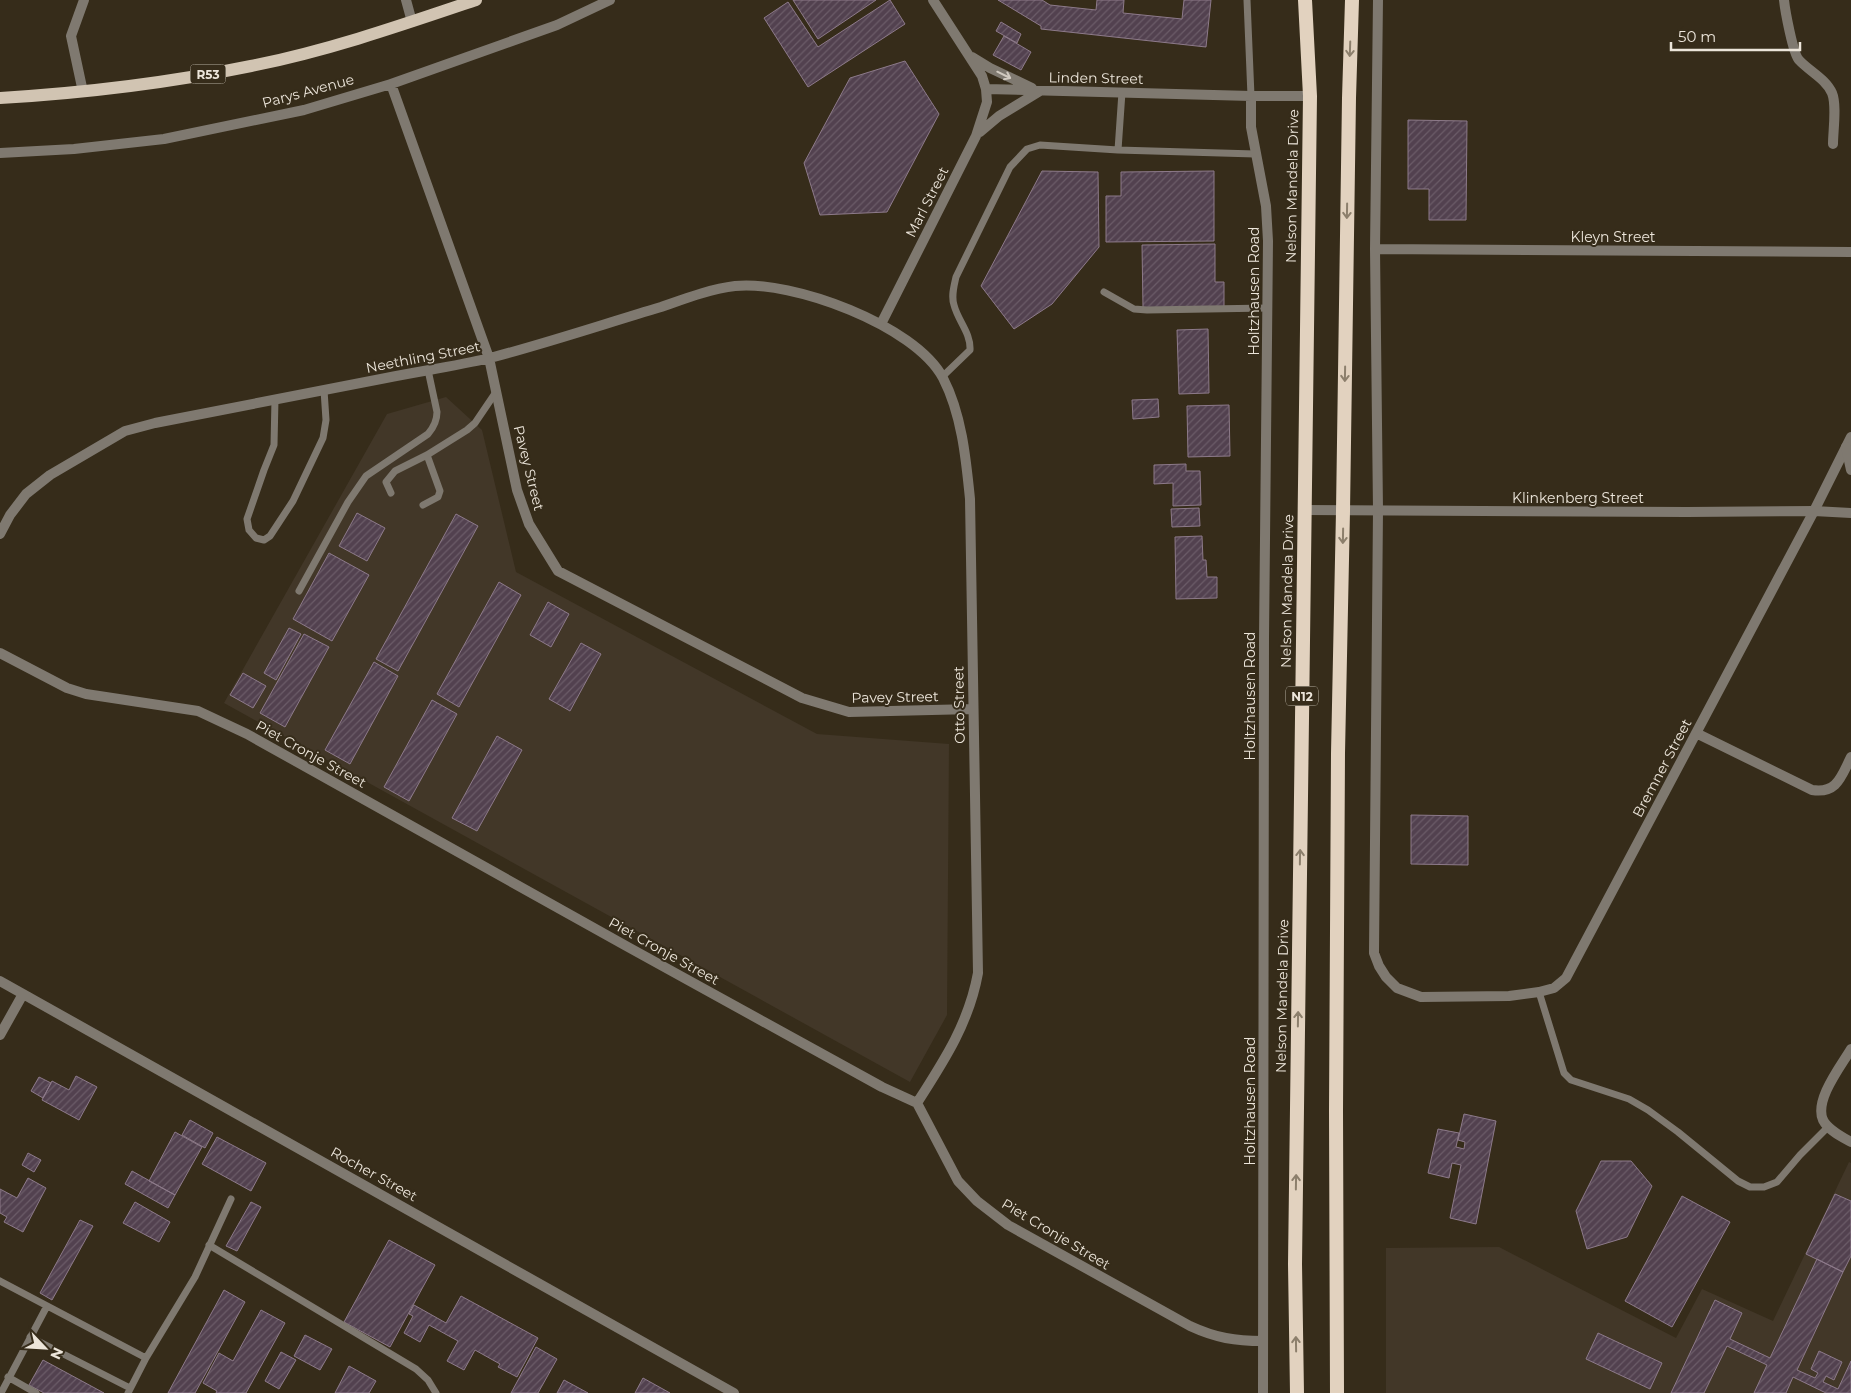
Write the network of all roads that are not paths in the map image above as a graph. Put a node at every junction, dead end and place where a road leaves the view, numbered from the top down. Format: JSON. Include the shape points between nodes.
{"nodes":[{"id":1,"x":84,"y":0,"type":"edge"},
{"id":2,"x":406,"y":0,"type":"edge"},
{"id":3,"x":476,"y":0,"type":"edge"},
{"id":4,"x":610,"y":0,"type":"edge"},
{"id":5,"x":933,"y":0,"type":"edge"},
{"id":6,"x":1247,"y":0,"type":"edge"},
{"id":7,"x":1305,"y":0,"type":"edge"},
{"id":8,"x":1352,"y":0,"type":"edge"},
{"id":9,"x":1378,"y":0,"type":"edge"},
{"id":10,"x":1784,"y":0,"type":"edge"},
{"id":11,"x":412,"y":22,"type":"junction"},
{"id":12,"x":969,"y":56,"type":"junction"},
{"id":13,"x":391,"y":84,"type":"junction"},
{"id":14,"x":986,"y":89,"type":"junction"},
{"id":15,"x":1040,"y":90,"type":"junction"},
{"id":16,"x":83,"y":92,"type":"junction"},
{"id":17,"x":1122,"y":92,"type":"junction"},
{"id":18,"x":1251,"y":96,"type":"junction"},
{"id":19,"x":1310,"y":96,"type":"junction"},
{"id":20,"x":0,"y":98,"type":"edge"},
{"id":21,"x":976,"y":136,"type":"junction"},
{"id":22,"x":1832,"y":144,"type":"dead end"},
{"id":23,"x":1118,"y":150,"type":"junction"},
{"id":24,"x":0,"y":154,"type":"edge"},
{"id":25,"x":1255,"y":154,"type":"junction"},
{"id":26,"x":1375,"y":249,"type":"junction"},
{"id":27,"x":1851,"y":252,"type":"edge"},
{"id":28,"x":1104,"y":292,"type":"dead end"},
{"id":29,"x":1268,"y":308,"type":"junction"},
{"id":30,"x":881,"y":324,"type":"junction"},
{"id":31,"x":489,"y":358,"type":"junction"},
{"id":32,"x":428,"y":370,"type":"junction"},
{"id":33,"x":942,"y":376,"type":"junction"},
{"id":34,"x":324,"y":390,"type":"junction"},
{"id":35,"x":496,"y":392,"type":"junction"},
{"id":36,"x":275,"y":400,"type":"junction"},
{"id":37,"x":1851,"y":437,"type":"edge"},
{"id":38,"x":1846,"y":447,"type":"junction"},
{"id":39,"x":427,"y":455,"type":"junction"},
{"id":40,"x":1851,"y":470,"type":"edge"},
{"id":41,"x":391,"y":493,"type":"dead end"},
{"id":42,"x":423,"y":504,"type":"dead end"},
{"id":43,"x":1305,"y":510,"type":"junction"},
{"id":44,"x":1378,"y":510,"type":"junction"},
{"id":45,"x":1343,"y":511,"type":"junction"},
{"id":46,"x":1814,"y":511,"type":"junction"},
{"id":47,"x":1851,"y":513,"type":"edge"},
{"id":48,"x":0,"y":534,"type":"edge"},
{"id":49,"x":299,"y":591,"type":"dead end"},
{"id":50,"x":0,"y":653,"type":"edge"},
{"id":51,"x":973,"y":709,"type":"junction"},
{"id":52,"x":1696,"y":733,"type":"junction"},
{"id":53,"x":1851,"y":757,"type":"edge"},
{"id":54,"x":0,"y":981,"type":"edge"},
{"id":55,"x":1539,"y":992,"type":"junction"},
{"id":56,"x":23,"y":994,"type":"junction"},
{"id":57,"x":0,"y":1035,"type":"edge"},
{"id":58,"x":1851,"y":1049,"type":"edge"},
{"id":59,"x":917,"y":1103,"type":"junction"},
{"id":60,"x":1828,"y":1127,"type":"junction"},
{"id":61,"x":1851,"y":1142,"type":"edge"},
{"id":62,"x":230,"y":1198,"type":"dead end"},
{"id":63,"x":209,"y":1245,"type":"junction"},
{"id":64,"x":0,"y":1281,"type":"edge"},
{"id":65,"x":47,"y":1306,"type":"junction"},
{"id":66,"x":30,"y":1336,"type":"junction"},
{"id":67,"x":1263,"y":1341,"type":"junction"},
{"id":68,"x":146,"y":1358,"type":"junction"},
{"id":69,"x":8,"y":1378,"type":"junction"},
{"id":70,"x":129,"y":1391,"type":"edge"},
{"id":71,"x":1,"y":1393,"type":"edge"},
{"id":72,"x":36,"y":1393,"type":"edge"},
{"id":73,"x":436,"y":1393,"type":"edge"},
{"id":74,"x":734,"y":1393,"type":"edge"},
{"id":75,"x":1263,"y":1393,"type":"edge"},
{"id":76,"x":1297,"y":1393,"type":"edge"},
{"id":77,"x":1337,"y":1393,"type":"edge"}],
"edges":[{"from":1,"to":16,"type":"street","via":[[71,36]]},
{"from":2,"to":11,"type":"street"},
{"from":3,"to":11,"type":"main road","number":"R53"},
{"from":4,"to":13,"type":"street","name":"Parys Avenue","via":[[557,25]]},
{"from":5,"to":12,"type":"street"},
{"from":6,"to":18,"type":"lane","name":"Holtzhausen Road"},
{"from":7,"to":19,"type":"highway","name":"Nelson Mandela Drive","number":"N12"},
{"from":8,"to":45,"type":"highway","one_way":true},
{"from":9,"to":26,"type":"street"},
{"from":10,"to":22,"type":"street","via":[[1797,58],[1833,94]]},
{"from":11,"to":16,"type":"main road","number":"R53","via":[[253,66]]},
{"from":12,"to":14,"type":"street"},
{"from":12,"to":15,"type":"street","one_way":true},
{"from":13,"to":24,"type":"street","name":"Parys Avenue","via":[[304,110],[164,139],[74,150]]},
{"from":13,"to":31,"type":"street","name":"Pavey Street"},
{"from":14,"to":15,"type":"street","name":"Linden Street"},
{"from":14,"to":21,"type":"street","name":"Marl Street","via":[[985,113]]},
{"from":15,"to":17,"type":"street","name":"Linden Street"},
{"from":15,"to":21,"type":"street","via":[[988,124]]},
{"from":16,"to":20,"type":"main road","number":"R53"},
{"from":17,"to":18,"type":"street","name":"Linden Street"},
{"from":17,"to":23,"type":"lane"},
{"from":18,"to":19,"type":"street","name":"Linden Street"},
{"from":18,"to":25,"type":"street","name":"Holtzhausen Road"},
{"from":19,"to":43,"type":"highway","name":"Nelson Mandela Drive","number":"N12"},
{"from":21,"to":30,"type":"street","name":"Marl Street"},
{"from":23,"to":25,"type":"lane"},
{"from":23,"to":33,"type":"lane","via":[[1040,145],[1027,149],[1010,167],[956,277],[953,304],[970,339],[970,350]]},
{"from":25,"to":29,"type":"street","name":"Holtzhausen Road","via":[[1266,206]]},
{"from":26,"to":27,"type":"street","name":"Kleyn Street"},
{"from":26,"to":44,"type":"street"},
{"from":28,"to":29,"type":"lane","via":[[1134,308],[1147,310]]},
{"from":29,"to":67,"type":"street","name":"Holtzhausen Road"},
{"from":30,"to":31,"type":"street","name":"Neethling Street","via":[[859,313],[799,294],[735,286]]},
{"from":30,"to":33,"type":"street","name":"Otto Street","via":[[921,352]]},
{"from":31,"to":32,"type":"street","name":"Neethling Street"},
{"from":31,"to":35,"type":"street","name":"Pavey Street"},
{"from":32,"to":34,"type":"street","name":"Neethling Street"},
{"from":32,"to":49,"type":"lane","via":[[438,412],[433,428],[366,476]]},
{"from":33,"to":51,"type":"street","name":"Otto Street","via":[[964,444],[970,500]]},
{"from":34,"to":36,"type":"street","name":"Neethling Street"},
{"from":34,"to":36,"type":"lane","via":[[326,420],[323,438],[292,501],[270,536],[264,540],[256,538],[249,530],[247,519],[274,445]]},
{"from":35,"to":39,"type":"lane","via":[[475,423]]},
{"from":35,"to":51,"type":"street","name":"Pavey Street","via":[[529,524],[558,571],[802,698],[824,706],[849,712]]},
{"from":36,"to":48,"type":"street","name":"Neethling Street","via":[[125,431],[50,475],[26,494]]},
{"from":37,"to":38,"type":"street","name":"Bremner Street"},
{"from":38,"to":40,"type":"street"},
{"from":38,"to":46,"type":"street","name":"Bremner Street"},
{"from":39,"to":41,"type":"lane","via":[[395,471],[386,482]]},
{"from":39,"to":42,"type":"lane","via":[[440,491],[438,497]]},
{"from":43,"to":45,"type":"street","name":"Klinkenberg Street"},
{"from":76,"to":43,"type":"highway","name":"Nelson Mandela Drive","number":"N12","one_way":true,"via":[[1295,1264]]},
{"from":44,"to":45,"type":"street","name":"Klinkenberg Street"},
{"from":44,"to":46,"type":"street","name":"Klinkenberg Street"},
{"from":44,"to":55,"type":"street","name":"Bremner Street","via":[[1374,953],[1382,972],[1397,988],[1421,996],[1509,996]]},
{"from":45,"to":77,"type":"highway","one_way":true,"via":[[1338,793]]},
{"from":46,"to":47,"type":"street","name":"Klinkenberg Street"},
{"from":46,"to":52,"type":"street","name":"Bremner Street"},
{"from":50,"to":59,"type":"street","name":"Piet Cronje Street","via":[[61,685],[86,694],[198,712],[216,718],[882,1087]]},
{"from":51,"to":59,"type":"street","name":"Otto Street","via":[[978,973],[974,998],[962,1027]]},
{"from":52,"to":53,"type":"street","via":[[1812,790],[1823,792],[1833,788]]},
{"from":52,"to":55,"type":"street","name":"Bremner Street","via":[[1566,978],[1554,988]]},
{"from":54,"to":56,"type":"street","name":"Rocher Street"},
{"from":55,"to":60,"type":"lane","via":[[1564,1073],[1571,1080],[1629,1099],[1648,1110],[1738,1182],[1750,1187],[1764,1187],[1777,1182]]},
{"from":56,"to":57,"type":"street"},
{"from":56,"to":74,"type":"street","name":"Rocher Street"},
{"from":58,"to":60,"type":"street","via":[[1827,1088],[1822,1103],[1823,1119]]},
{"from":59,"to":67,"type":"street","name":"Piet Cronje Street","via":[[958,1181],[1008,1225],[1197,1329],[1225,1339]]},
{"from":60,"to":61,"type":"street"},
{"from":62,"to":63,"type":"lane"},
{"from":63,"to":68,"type":"lane","via":[[195,1277]]},
{"from":63,"to":73,"type":"lane","via":[[416,1368]]},
{"from":64,"to":65,"type":"lane"},
{"from":65,"to":66,"type":"lane"},
{"from":65,"to":68,"type":"lane"},
{"from":66,"to":69,"type":"lane"},
{"from":66,"to":70,"type":"lane"},
{"from":67,"to":75,"type":"street","name":"Holtzhausen Road"},
{"from":68,"to":70,"type":"lane"},
{"from":69,"to":71,"type":"lane"},
{"from":69,"to":72,"type":"lane"}]}
